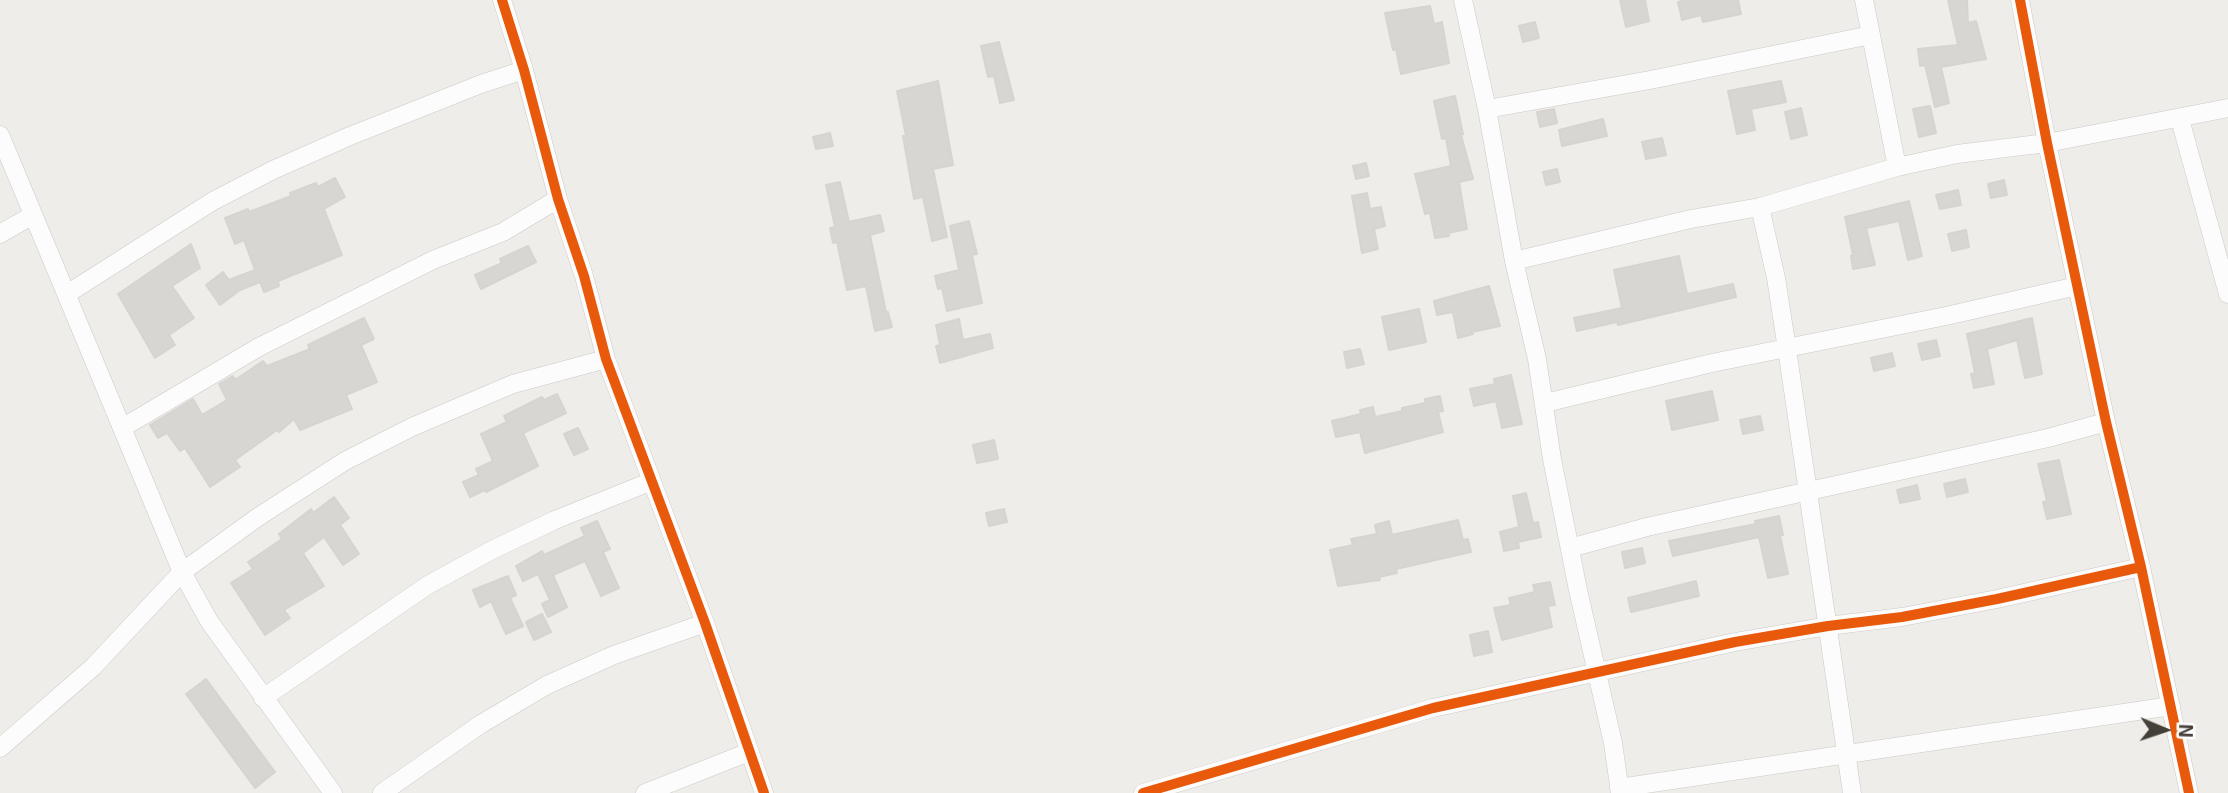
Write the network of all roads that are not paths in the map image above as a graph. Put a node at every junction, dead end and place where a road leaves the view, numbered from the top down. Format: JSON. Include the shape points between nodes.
{"nodes":[{"id":1,"x":502,"y":0,"type":"edge"},
{"id":2,"x":1463,"y":0,"type":"edge"},
{"id":3,"x":1864,"y":0,"type":"edge"},
{"id":4,"x":2020,"y":0,"type":"edge"},
{"id":5,"x":1871,"y":35,"type":"junction"},
{"id":6,"x":524,"y":70,"type":"junction"},
{"id":7,"x":2228,"y":108,"type":"edge"},
{"id":8,"x":1487,"y":109,"type":"junction"},
{"id":9,"x":2180,"y":119,"type":"junction"},
{"id":10,"x":0,"y":135,"type":"edge"},
{"id":11,"x":2047,"y":143,"type":"junction"},
{"id":12,"x":1897,"y":167,"type":"junction"},
{"id":13,"x":558,"y":200,"type":"junction"},
{"id":14,"x":1760,"y":207,"type":"junction"},
{"id":15,"x":33,"y":215,"type":"junction"},
{"id":16,"x":0,"y":234,"type":"edge"},
{"id":17,"x":2222,"y":249,"type":"edge"},
{"id":18,"x":1514,"y":261,"type":"junction"},
{"id":19,"x":2077,"y":286,"type":"junction"},
{"id":20,"x":67,"y":294,"type":"junction"},
{"id":21,"x":2228,"y":294,"type":"edge"},
{"id":22,"x":1787,"y":349,"type":"junction"},
{"id":23,"x":606,"y":359,"type":"junction"},
{"id":24,"x":1545,"y":403,"type":"junction"},
{"id":25,"x":2106,"y":422,"type":"junction"},
{"id":26,"x":122,"y":428,"type":"junction"},
{"id":27,"x":652,"y":481,"type":"junction"},
{"id":28,"x":1808,"y":490,"type":"junction"},
{"id":29,"x":1570,"y":548,"type":"junction"},
{"id":30,"x":2141,"y":566,"type":"junction"},
{"id":31,"x":182,"y":572,"type":"junction"},
{"id":32,"x":705,"y":622,"type":"junction"},
{"id":33,"x":1828,"y":626,"type":"junction"},
{"id":34,"x":1598,"y":671,"type":"junction"},
{"id":35,"x":263,"y":698,"type":"junction"},
{"id":36,"x":2171,"y":706,"type":"junction"},
{"id":37,"x":0,"y":748,"type":"edge"},
{"id":38,"x":749,"y":752,"type":"junction"},
{"id":39,"x":1846,"y":755,"type":"junction"},
{"id":40,"x":1620,"y":791,"type":"edge"},
{"id":41,"x":333,"y":793,"type":"edge"},
{"id":42,"x":382,"y":793,"type":"edge"},
{"id":43,"x":645,"y":793,"type":"edge"},
{"id":44,"x":764,"y":793,"type":"edge"},
{"id":45,"x":1143,"y":793,"type":"edge"},
{"id":46,"x":1852,"y":793,"type":"edge"},
{"id":47,"x":2189,"y":793,"type":"edge"}],
"edges":[{"from":1,"to":6,"type":"street"},
{"from":2,"to":8,"type":"street"},
{"from":3,"to":5,"type":"street"},
{"from":4,"to":11,"type":"street"},
{"from":5,"to":8,"type":"street"},
{"from":5,"to":12,"type":"street"},
{"from":6,"to":13,"type":"street"},
{"from":6,"to":20,"type":"street","via":[[481,83],[273,170],[213,201]]},
{"from":7,"to":9,"type":"street"},
{"from":8,"to":18,"type":"street"},
{"from":9,"to":11,"type":"street"},
{"from":9,"to":17,"type":"street"},
{"from":10,"to":15,"type":"street"},
{"from":11,"to":12,"type":"street"},
{"from":11,"to":19,"type":"street"},
{"from":12,"to":14,"type":"street"},
{"from":13,"to":23,"type":"street"},
{"from":13,"to":26,"type":"street","via":[[503,232],[433,260],[259,347]]},
{"from":14,"to":18,"type":"street"},
{"from":14,"to":22,"type":"street"},
{"from":15,"to":16,"type":"street"},
{"from":15,"to":20,"type":"street"},
{"from":17,"to":21,"type":"street"},
{"from":18,"to":24,"type":"street"},
{"from":19,"to":22,"type":"street"},
{"from":19,"to":25,"type":"street"},
{"from":20,"to":26,"type":"street"},
{"from":22,"to":24,"type":"street"},
{"from":22,"to":28,"type":"street"},
{"from":23,"to":27,"type":"street"},
{"from":23,"to":31,"type":"street","via":[[513,384],[412,427],[345,461]]},
{"from":24,"to":29,"type":"street"},
{"from":25,"to":28,"type":"street"},
{"from":25,"to":30,"type":"street"},
{"from":26,"to":31,"type":"street"},
{"from":27,"to":32,"type":"street"},
{"from":27,"to":35,"type":"street","via":[[545,525],[428,584]]},
{"from":28,"to":29,"type":"street"},
{"from":28,"to":33,"type":"street"},
{"from":29,"to":34,"type":"street"},
{"from":30,"to":33,"type":"street","via":[[1970,604]]},
{"from":30,"to":36,"type":"street"},
{"from":31,"to":35,"type":"street","via":[[209,621]]},
{"from":31,"to":37,"type":"street","via":[[93,667]]},
{"from":32,"to":38,"type":"street"},
{"from":32,"to":42,"type":"street","via":[[547,685],[481,724]]},
{"from":33,"to":34,"type":"street"},
{"from":33,"to":39,"type":"street"},
{"from":34,"to":40,"type":"street"},
{"from":34,"to":45,"type":"street","via":[[1433,708]]},
{"from":35,"to":41,"type":"street"},
{"from":36,"to":39,"type":"street"},
{"from":36,"to":47,"type":"street"},
{"from":38,"to":43,"type":"street"},
{"from":38,"to":44,"type":"street"},
{"from":39,"to":40,"type":"street"},
{"from":39,"to":46,"type":"street"}]}
